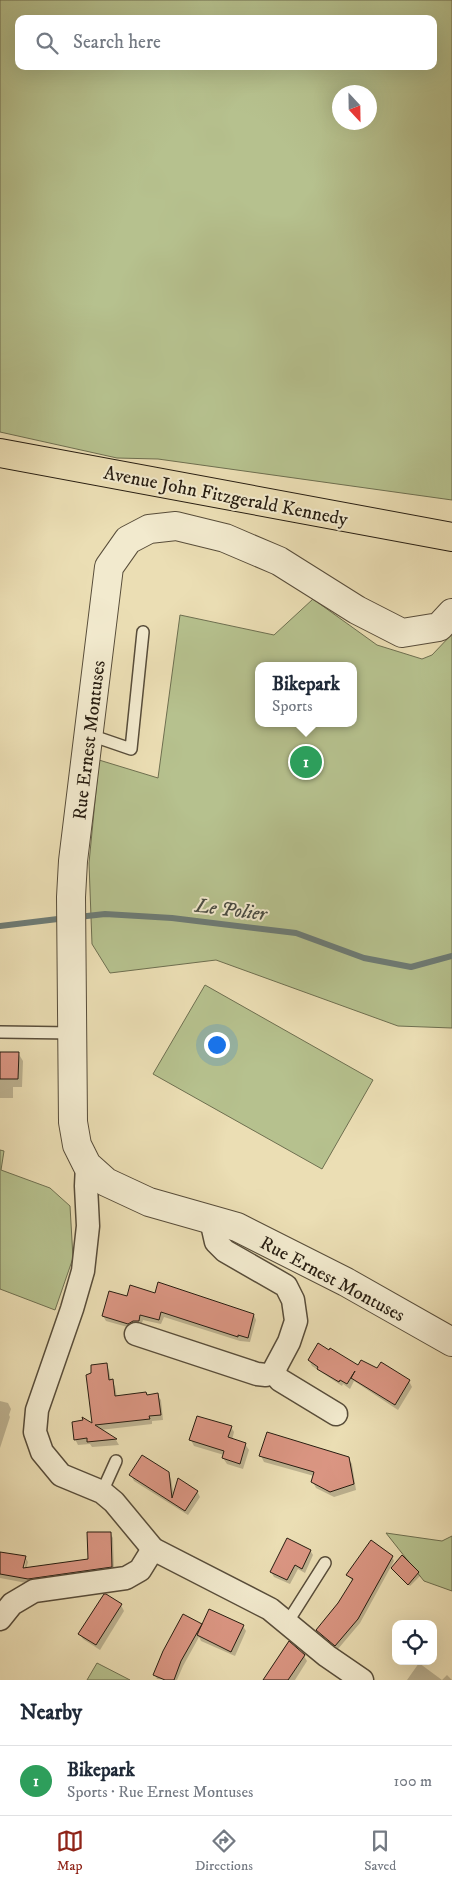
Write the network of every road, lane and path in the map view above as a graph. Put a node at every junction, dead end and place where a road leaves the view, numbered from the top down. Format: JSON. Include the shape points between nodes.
{"nodes":[{"id":1,"x":0,"y":453,"type":"edge"},
{"id":2,"x":452,"y":536,"type":"edge"},
{"id":3,"x":452,"y":613,"type":"edge"},
{"id":4,"x":143,"y":632,"type":"dead end"},
{"id":5,"x":89,"y":737,"type":"junction"},
{"id":6,"x":0,"y":1032,"type":"edge"},
{"id":7,"x":73,"y":1033,"type":"junction"},
{"id":8,"x":87,"y":1165,"type":"junction"},
{"id":9,"x":211,"y":1220,"type":"junction"},
{"id":10,"x":136,"y":1334,"type":"dead end"},
{"id":11,"x":452,"y":1342,"type":"edge"},
{"id":12,"x":273,"y":1372,"type":"junction"},
{"id":13,"x":336,"y":1414,"type":"dead end"},
{"id":14,"x":116,"y":1461,"type":"dead end"},
{"id":15,"x":102,"y":1492,"type":"junction"},
{"id":16,"x":153,"y":1548,"type":"junction"},
{"id":17,"x":325,"y":1563,"type":"dead end"},
{"id":18,"x":0,"y":1619,"type":"edge"},
{"id":19,"x":287,"y":1623,"type":"junction"},
{"id":20,"x":355,"y":1678,"type":"edge"}],
"edges":[{"from":1,"to":2,"type":"main road","name":"Avenue John Fitzgerald Kennedy"},
{"from":3,"to":5,"type":"street","name":"Rue Ernest Montuses","via":[[439,627],[402,633],[356,610],[279,561],[225,538],[176,526],[149,529],[128,540],[109,567]]},
{"from":4,"to":5,"type":"lane","via":[[131,749]]},
{"from":5,"to":7,"type":"street","name":"Rue Ernest Montuses","via":[[71,897]]},
{"from":6,"to":7,"type":"lane"},
{"from":7,"to":8,"type":"street","name":"Rue Ernest Montuses","via":[[73,1122],[77,1145]]},
{"from":8,"to":9,"type":"street","name":"Rue Ernest Montuses","via":[[106,1182],[149,1202]]},
{"from":8,"to":15,"type":"street","via":[[88,1226],[83,1271],[37,1410],[35,1432],[42,1452],[61,1475]]},
{"from":9,"to":11,"type":"street","name":"Rue Ernest Montuses","via":[[237,1227],[346,1282]]},
{"from":9,"to":12,"type":"street","name":"Rue Ernest Montuses","via":[[216,1242],[225,1251],[286,1286],[293,1300],[296,1321],[290,1342]]},
{"from":10,"to":12,"type":"street","via":[[257,1374]]},
{"from":12,"to":13,"type":"street","via":[[280,1380]]},
{"from":14,"to":15,"type":"lane"},
{"from":15,"to":16,"type":"street"},
{"from":16,"to":18,"type":"street","via":[[140,1570],[126,1578],[34,1591],[12,1604]]},
{"from":16,"to":19,"type":"street","via":[[270,1609]]},
{"from":17,"to":19,"type":"lane"},
{"from":19,"to":20,"type":"street"}]}
